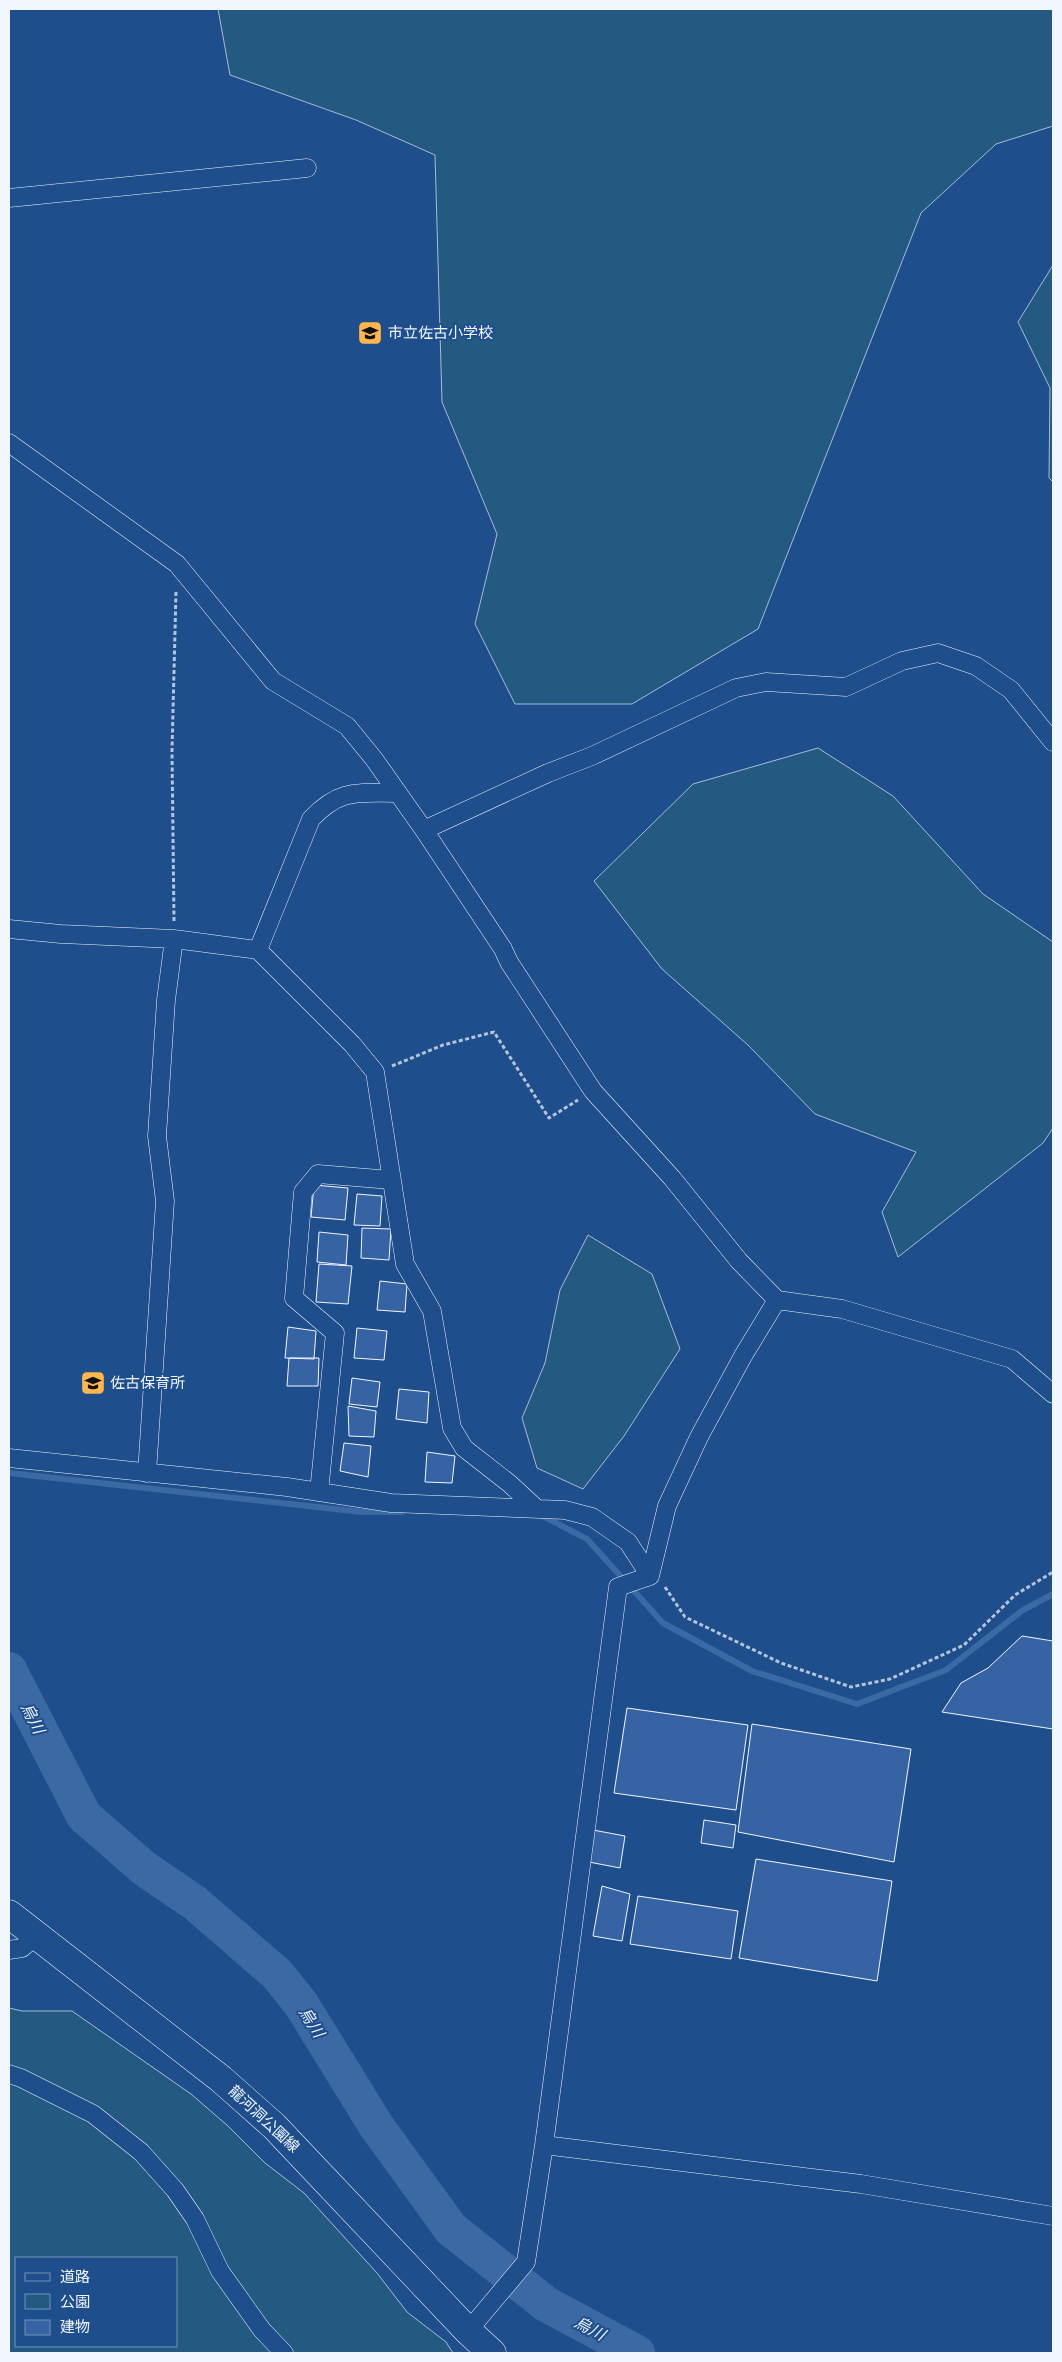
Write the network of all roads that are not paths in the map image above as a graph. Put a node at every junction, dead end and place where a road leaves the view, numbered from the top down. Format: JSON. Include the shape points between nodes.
{"nodes":[{"id":1,"x":307,"y":168,"type":"dead end"},
{"id":2,"x":9,"y":198,"type":"edge"},
{"id":3,"x":9,"y":443,"type":"edge"},
{"id":4,"x":1053,"y":742,"type":"edge"},
{"id":5,"x":398,"y":793,"type":"junction"},
{"id":6,"x":424,"y":830,"type":"junction"},
{"id":7,"x":9,"y":929,"type":"edge"},
{"id":8,"x":174,"y":938,"type":"junction"},
{"id":9,"x":258,"y":950,"type":"junction"},
{"id":10,"x":391,"y":1180,"type":"junction"},
{"id":11,"x":777,"y":1300,"type":"junction"},
{"id":12,"x":1053,"y":1394,"type":"edge"},
{"id":13,"x":9,"y":1458,"type":"edge"},
{"id":14,"x":147,"y":1473,"type":"junction"},
{"id":15,"x":319,"y":1492,"type":"junction"},
{"id":16,"x":536,"y":1508,"type":"junction"},
{"id":17,"x":652,"y":1573,"type":"junction"},
{"id":18,"x":9,"y":1914,"type":"edge"},
{"id":19,"x":38,"y":1935,"type":"junction"},
{"id":20,"x":9,"y":1950,"type":"edge"},
{"id":21,"x":9,"y":2074,"type":"edge"},
{"id":22,"x":544,"y":2145,"type":"junction"},
{"id":23,"x":1053,"y":2216,"type":"edge"},
{"id":24,"x":468,"y":2331,"type":"junction"},
{"id":25,"x":284,"y":2353,"type":"edge"},
{"id":26,"x":492,"y":2353,"type":"edge"}],
"edges":[{"from":1,"to":2,"type":"street"},
{"from":3,"to":5,"type":"street","via":[[177,564],[273,681],[347,726]]},
{"from":4,"to":6,"type":"street","via":[[1011,690],[976,666],[938,653],[902,662],[846,688],[766,682],[736,688]]},
{"from":5,"to":6,"type":"street"},
{"from":5,"to":9,"type":"street","via":[[351,792],[325,803],[310,819]]},
{"from":6,"to":11,"type":"street","via":[[593,1091]]},
{"from":7,"to":8,"type":"street"},
{"from":8,"to":9,"type":"street"},
{"from":8,"to":14,"type":"street","via":[[166,1000],[157,1136],[164,1201]]},
{"from":9,"to":10,"type":"street","via":[[352,1044],[375,1072]]},
{"from":10,"to":15,"type":"street","via":[[318,1174],[303,1192],[294,1298],[335,1334]]},
{"from":10,"to":16,"type":"street","via":[[406,1264],[432,1311],[452,1428],[464,1448]]},
{"from":11,"to":12,"type":"street","via":[[842,1309],[1012,1360]]},
{"from":11,"to":17,"type":"street","via":[[712,1413],[667,1506]]},
{"from":13,"to":14,"type":"street"},
{"from":14,"to":15,"type":"street"},
{"from":15,"to":16,"type":"street","via":[[392,1503]]},
{"from":16,"to":17,"type":"street","via":[[565,1510],[592,1517],[628,1542]]},
{"from":17,"to":22,"type":"street","via":[[618,1587]]},
{"from":18,"to":19,"type":"main road","name":"龍河洞公園線"},
{"from":19,"to":20,"type":"street","via":[[22,1948]]},
{"from":19,"to":24,"type":"main road","name":"龍河洞公園線","via":[[220,2079],[274,2126]]},
{"from":21,"to":25,"type":"street","via":[[93,2114],[141,2152],[175,2190],[195,2219],[220,2271],[262,2330]]},
{"from":22,"to":23,"type":"street","via":[[861,2184]]},
{"from":22,"to":24,"type":"street","via":[[526,2262]]},
{"from":24,"to":26,"type":"main road","name":"龍河洞公園線"}]}
